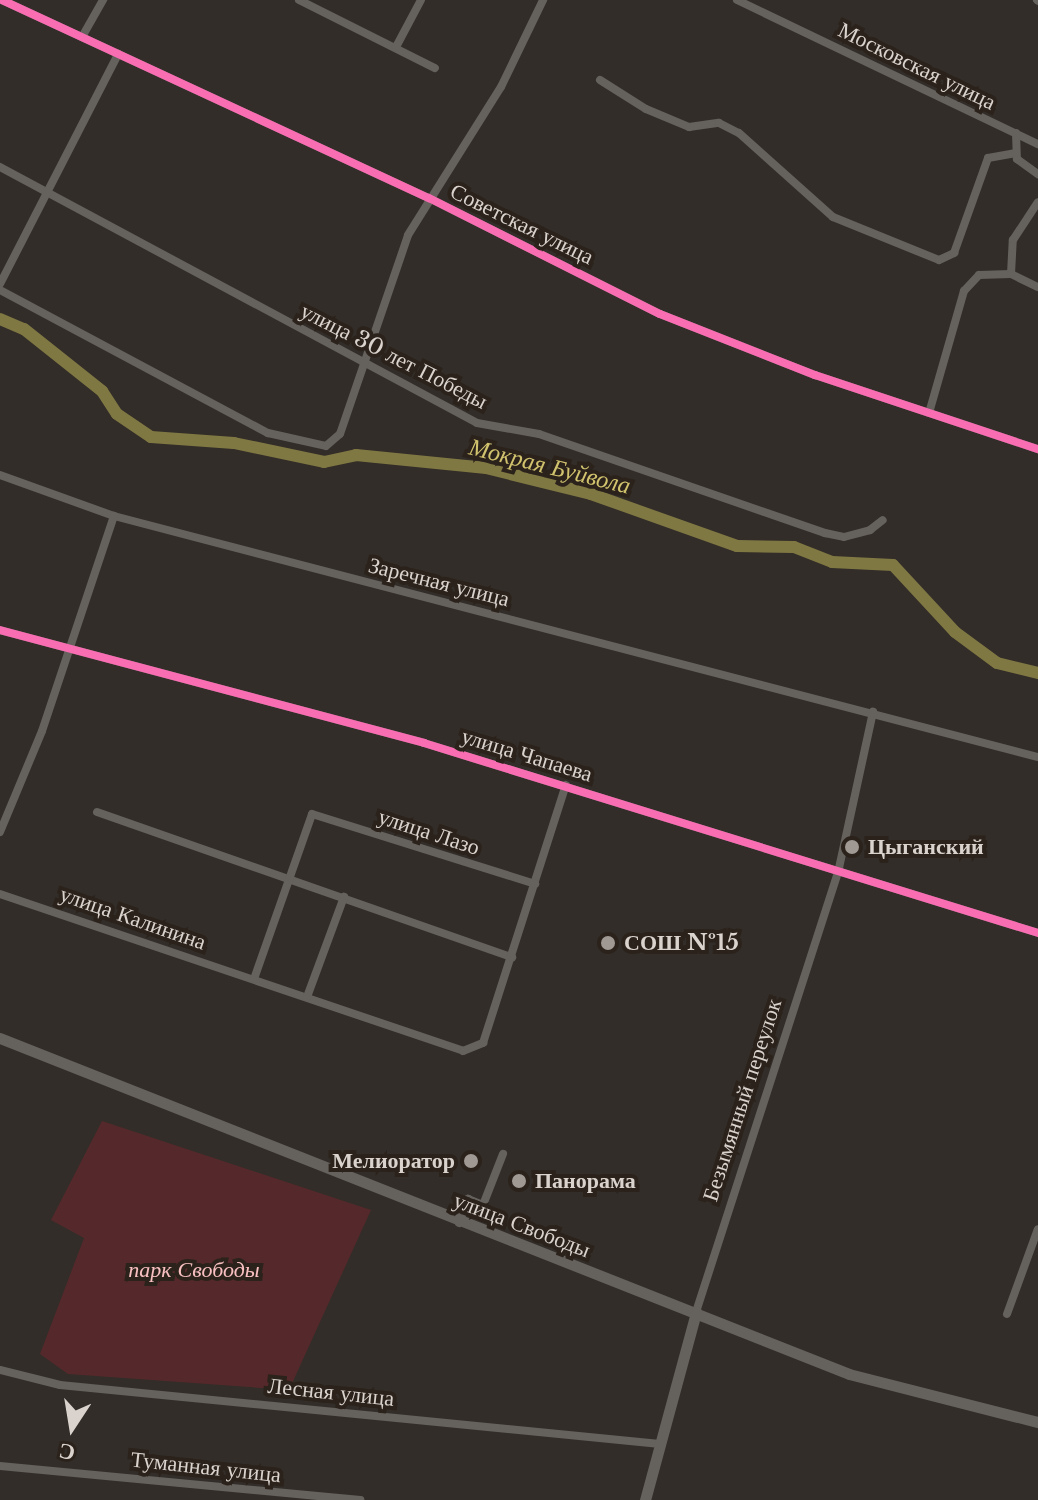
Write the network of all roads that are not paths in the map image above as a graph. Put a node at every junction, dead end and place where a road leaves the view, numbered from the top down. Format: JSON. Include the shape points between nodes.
{"nodes":[{"id":1,"x":2,"y":0,"type":"edge"},
{"id":2,"x":103,"y":0,"type":"edge"},
{"id":3,"x":299,"y":0,"type":"edge"},
{"id":4,"x":421,"y":0,"type":"edge"},
{"id":5,"x":543,"y":0,"type":"edge"},
{"id":6,"x":737,"y":0,"type":"edge"},
{"id":7,"x":82,"y":37,"type":"junction"},
{"id":8,"x":396,"y":47,"type":"junction"},
{"id":9,"x":118,"y":54,"type":"junction"},
{"id":10,"x":435,"y":68,"type":"dead end"},
{"id":11,"x":600,"y":80,"type":"dead end"},
{"id":12,"x":1016,"y":133,"type":"junction"},
{"id":13,"x":1038,"y":144,"type":"edge"},
{"id":14,"x":1015,"y":153,"type":"junction"},
{"id":15,"x":0,"y":167,"type":"edge"},
{"id":16,"x":1038,"y":174,"type":"edge"},
{"id":17,"x":48,"y":193,"type":"junction"},
{"id":18,"x":429,"y":198,"type":"junction"},
{"id":19,"x":1038,"y":202,"type":"edge"},
{"id":20,"x":1011,"y":274,"type":"junction"},
{"id":21,"x":0,"y":284,"type":"edge"},
{"id":22,"x":1038,"y":287,"type":"edge"},
{"id":23,"x":0,"y":290,"type":"edge"},
{"id":24,"x":366,"y":364,"type":"junction"},
{"id":25,"x":929,"y":413,"type":"junction"},
{"id":26,"x":1038,"y":449,"type":"edge"},
{"id":27,"x":0,"y":475,"type":"edge"},
{"id":28,"x":114,"y":516,"type":"junction"},
{"id":29,"x":883,"y":520,"type":"dead end"},
{"id":30,"x":0,"y":630,"type":"edge"},
{"id":31,"x":69,"y":649,"type":"junction"},
{"id":32,"x":873,"y":712,"type":"junction"},
{"id":33,"x":1038,"y":757,"type":"edge"},
{"id":34,"x":566,"y":785,"type":"junction"},
{"id":35,"x":97,"y":812,"type":"dead end"},
{"id":36,"x":0,"y":832,"type":"edge"},
{"id":37,"x":839,"y":868,"type":"junction"},
{"id":38,"x":292,"y":879,"type":"junction"},
{"id":39,"x":535,"y":884,"type":"junction"},
{"id":40,"x":0,"y":894,"type":"edge"},
{"id":41,"x":344,"y":897,"type":"junction"},
{"id":42,"x":1038,"y":933,"type":"edge"},
{"id":43,"x":512,"y":957,"type":"junction"},
{"id":44,"x":254,"y":979,"type":"junction"},
{"id":45,"x":307,"y":997,"type":"junction"},
{"id":46,"x":0,"y":1038,"type":"edge"},
{"id":47,"x":503,"y":1154,"type":"dead end"},
{"id":48,"x":459,"y":1224,"type":"junction"},
{"id":49,"x":1038,"y":1229,"type":"edge"},
{"id":50,"x":696,"y":1312,"type":"junction"},
{"id":51,"x":1007,"y":1314,"type":"dead end"},
{"id":52,"x":0,"y":1370,"type":"edge"},
{"id":53,"x":1038,"y":1422,"type":"edge"},
{"id":54,"x":660,"y":1444,"type":"junction"},
{"id":55,"x":0,"y":1466,"type":"edge"},
{"id":56,"x":360,"y":1500,"type":"edge"},
{"id":57,"x":645,"y":1500,"type":"edge"}],
"edges":[{"from":1,"to":7,"type":"street","name":"Советская улица"},
{"from":2,"to":7,"type":"street"},
{"from":3,"to":8,"type":"street"},
{"from":4,"to":8,"type":"street"},
{"from":5,"to":18,"type":"street","via":[[501,87]]},
{"from":6,"to":12,"type":"street","name":"Московская улица"},
{"from":7,"to":9,"type":"street","name":"Советская улица"},
{"from":8,"to":10,"type":"street"},
{"from":9,"to":17,"type":"street"},
{"from":9,"to":18,"type":"street","name":"Советская улица"},
{"from":11,"to":14,"type":"street","via":[[646,109],[689,127],[719,123],[739,133],[833,217],[939,260],[954,253],[988,158]]},
{"from":12,"to":13,"type":"street","name":"Московская улица"},
{"from":12,"to":14,"type":"street"},
{"from":14,"to":16,"type":"street"},
{"from":15,"to":17,"type":"street","name":"улица 30 лет Победы"},
{"from":17,"to":21,"type":"street"},
{"from":17,"to":24,"type":"street","name":"улица 30 лет Победы"},
{"from":18,"to":24,"type":"street","via":[[408,235]]},
{"from":18,"to":25,"type":"street","name":"Советская улица","via":[[660,314]]},
{"from":19,"to":20,"type":"street","via":[[1013,240]]},
{"from":20,"to":22,"type":"street"},
{"from":20,"to":25,"type":"street","via":[[979,275],[964,291]]},
{"from":23,"to":24,"type":"street","via":[[268,433],[326,446],[340,434]]},
{"from":24,"to":29,"type":"street","name":"улица 30 лет Победы","via":[[477,423],[539,434],[802,527],[844,537]]},
{"from":25,"to":26,"type":"street","name":"Советская улица"},
{"from":27,"to":28,"type":"street","name":"Заречная улица"},
{"from":28,"to":31,"type":"street"},
{"from":28,"to":32,"type":"street","name":"Заречная улица"},
{"from":30,"to":31,"type":"street","name":"улица Чапаева"},
{"from":31,"to":34,"type":"street","name":"улица Чапаева"},
{"from":31,"to":36,"type":"street"},
{"from":32,"to":33,"type":"street","name":"Заречная улица"},
{"from":32,"to":37,"type":"street","name":"Безымянный переулок"},
{"from":34,"to":37,"type":"street","name":"улица Чапаева"},
{"from":34,"to":39,"type":"street","name":"улица Калинина"},
{"from":35,"to":38,"type":"street"},
{"from":37,"to":42,"type":"street","name":"улица Чапаева"},
{"from":37,"to":50,"type":"street","name":"Безымянный переулок"},
{"from":38,"to":39,"type":"street","name":"улица Лазо","via":[[312,814]]},
{"from":38,"to":41,"type":"street"},
{"from":38,"to":44,"type":"street"},
{"from":39,"to":43,"type":"street","name":"улица Калинина"},
{"from":40,"to":44,"type":"street","name":"улица Калинина"},
{"from":41,"to":43,"type":"street"},
{"from":41,"to":45,"type":"street"},
{"from":43,"to":45,"type":"street","name":"улица Калинина","via":[[483,1043],[463,1051]]},
{"from":44,"to":45,"type":"street","name":"улица Калинина"},
{"from":46,"to":48,"type":"main road","name":"улица Свободы"},
{"from":47,"to":48,"type":"street","via":[[483,1205],[468,1199]]},
{"from":48,"to":50,"type":"main road","name":"улица Свободы"},
{"from":49,"to":51,"type":"street"},
{"from":50,"to":53,"type":"main road","name":"улица Свободы","via":[[849,1374]]},
{"from":50,"to":54,"type":"main road","name":"Безымянный переулок"},
{"from":52,"to":54,"type":"street","name":"Лесная улица","via":[[60,1385]]},
{"from":54,"to":57,"type":"main road","name":"Безымянный переулок"},
{"from":55,"to":56,"type":"street","name":"Туманная улица"}]}
